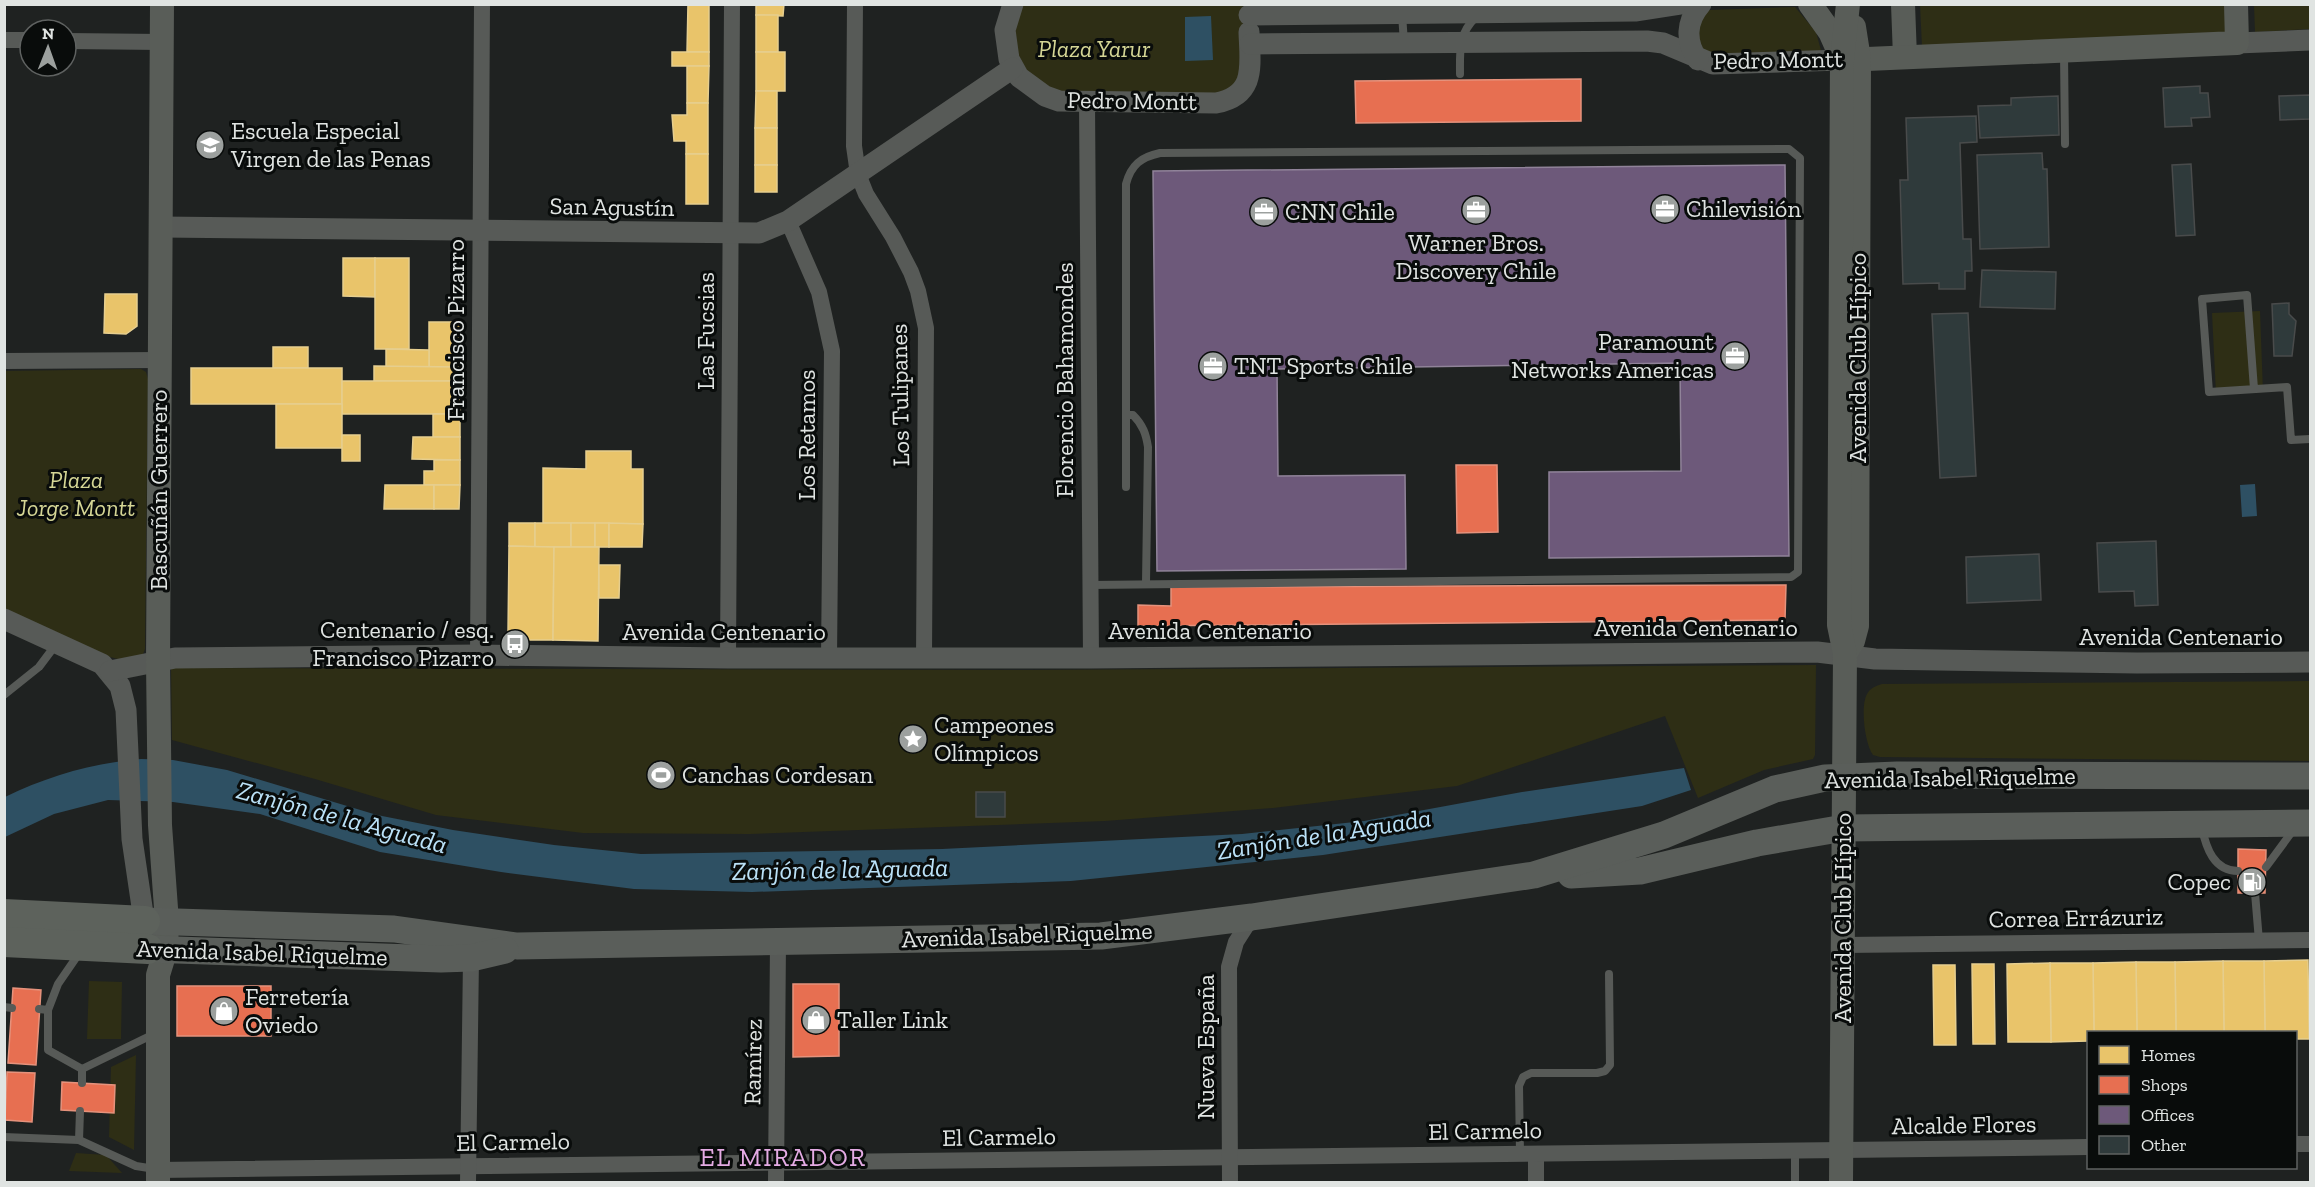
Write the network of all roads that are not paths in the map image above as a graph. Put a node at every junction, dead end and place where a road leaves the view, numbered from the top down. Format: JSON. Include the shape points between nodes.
{"nodes":[{"id":1,"x":162,"y":4,"type":"edge"},
{"id":2,"x":482,"y":4,"type":"edge"},
{"id":3,"x":732,"y":4,"type":"edge"},
{"id":4,"x":855,"y":4,"type":"edge"},
{"id":5,"x":1013,"y":4,"type":"edge"},
{"id":6,"x":1680,"y":4,"type":"edge"},
{"id":7,"x":1701,"y":4,"type":"edge"},
{"id":8,"x":1810,"y":4,"type":"edge"},
{"id":9,"x":1850,"y":4,"type":"edge"},
{"id":10,"x":1904,"y":4,"type":"edge"},
{"id":11,"x":2236,"y":4,"type":"edge"},
{"id":12,"x":1587,"y":8,"type":"edge"},
{"id":13,"x":1402,"y":9,"type":"edge"},
{"id":14,"x":1249,"y":10,"type":"edge"},
{"id":15,"x":1482,"y":12,"type":"junction"},
{"id":16,"x":2310,"y":40,"type":"edge"},
{"id":17,"x":78,"y":41,"type":"edge"},
{"id":18,"x":162,"y":42,"type":"junction"},
{"id":19,"x":1460,"y":42,"type":"junction"},
{"id":20,"x":1404,"y":43,"type":"junction"},
{"id":21,"x":2237,"y":43,"type":"junction"},
{"id":22,"x":1250,"y":44,"type":"junction"},
{"id":23,"x":2064,"y":50,"type":"junction"},
{"id":24,"x":1905,"y":57,"type":"junction"},
{"id":25,"x":1850,"y":59,"type":"junction"},
{"id":26,"x":1698,"y":60,"type":"junction"},
{"id":27,"x":1013,"y":68,"type":"junction"},
{"id":28,"x":1460,"y":74,"type":"dead end"},
{"id":29,"x":1087,"y":102,"type":"junction"},
{"id":30,"x":2065,"y":144,"type":"dead end"},
{"id":31,"x":858,"y":174,"type":"junction"},
{"id":32,"x":788,"y":221,"type":"junction"},
{"id":33,"x":161,"y":227,"type":"junction"},
{"id":34,"x":480,"y":231,"type":"junction"},
{"id":35,"x":730,"y":234,"type":"junction"},
{"id":36,"x":160,"y":360,"type":"junction"},
{"id":37,"x":4,"y":361,"type":"edge"},
{"id":38,"x":2254,"y":389,"type":"junction"},
{"id":39,"x":1126,"y":415,"type":"junction"},
{"id":40,"x":2310,"y":439,"type":"edge"},
{"id":41,"x":1126,"y":487,"type":"dead end"},
{"id":42,"x":1146,"y":583,"type":"junction"},
{"id":43,"x":1090,"y":585,"type":"junction"},
{"id":44,"x":4,"y":619,"type":"edge"},
{"id":45,"x":57,"y":643,"type":"junction"},
{"id":46,"x":1845,"y":654,"type":"junction"},
{"id":47,"x":477,"y":655,"type":"junction"},
{"id":48,"x":728,"y":658,"type":"junction"},
{"id":49,"x":829,"y":658,"type":"junction"},
{"id":50,"x":924,"y":658,"type":"junction"},
{"id":51,"x":1091,"y":658,"type":"junction"},
{"id":52,"x":158,"y":662,"type":"junction"},
{"id":53,"x":2310,"y":662,"type":"edge"},
{"id":54,"x":110,"y":671,"type":"junction"},
{"id":55,"x":4,"y":694,"type":"edge"},
{"id":56,"x":1844,"y":777,"type":"junction"},
{"id":57,"x":2310,"y":777,"type":"edge"},
{"id":58,"x":2304,"y":824,"type":"edge"},
{"id":59,"x":2201,"y":825,"type":"junction"},
{"id":60,"x":1844,"y":828,"type":"junction"},
{"id":61,"x":2266,"y":867,"type":"dead end"},
{"id":62,"x":2238,"y":871,"type":"dead end"},
{"id":63,"x":1534,"y":875,"type":"junction"},
{"id":64,"x":2255,"y":893,"type":"dead end"},
{"id":65,"x":4,"y":914,"type":"edge"},
{"id":66,"x":1252,"y":917,"type":"junction"},
{"id":67,"x":2310,"y":940,"type":"edge"},
{"id":68,"x":2259,"y":941,"type":"junction"},
{"id":69,"x":4,"y":942,"type":"edge"},
{"id":70,"x":778,"y":942,"type":"junction"},
{"id":71,"x":157,"y":943,"type":"junction"},
{"id":72,"x":1843,"y":945,"type":"junction"},
{"id":73,"x":85,"y":946,"type":"junction"},
{"id":74,"x":517,"y":946,"type":"junction"},
{"id":75,"x":471,"y":957,"type":"junction"},
{"id":76,"x":1609,"y":974,"type":"dead end"},
{"id":77,"x":158,"y":1032,"type":"junction"},
{"id":78,"x":82,"y":1069,"type":"junction"},
{"id":79,"x":82,"y":1083,"type":"dead end"},
{"id":80,"x":80,"y":1111,"type":"dead end"},
{"id":81,"x":4,"y":1137,"type":"edge"},
{"id":82,"x":79,"y":1140,"type":"junction"},
{"id":83,"x":2087,"y":1148,"type":"edge"},
{"id":84,"x":1795,"y":1151,"type":"junction"},
{"id":85,"x":1841,"y":1151,"type":"junction"},
{"id":86,"x":1528,"y":1155,"type":"junction"},
{"id":87,"x":1230,"y":1158,"type":"junction"},
{"id":88,"x":776,"y":1163,"type":"junction"},
{"id":89,"x":468,"y":1174,"type":"edge"},
{"id":90,"x":158,"y":1176,"type":"edge"},
{"id":91,"x":776,"y":1182,"type":"edge"},
{"id":92,"x":1230,"y":1182,"type":"edge"},
{"id":93,"x":1536,"y":1182,"type":"edge"},
{"id":94,"x":1796,"y":1182,"type":"edge"},
{"id":95,"x":1841,"y":1182,"type":"edge"}],
"edges":[{"from":1,"to":18,"type":"main road","name":"Bascuñán Guerrero"},
{"from":2,"to":34,"type":"street","name":"Francisco Pizarro"},
{"from":3,"to":35,"type":"street","name":"Las Fucsias"},
{"from":4,"to":31,"type":"street","name":"Los Tulipanes","via":[[854,146]]},
{"from":5,"to":27,"type":"street","name":"Pedro Montt","via":[[1005,30]]},
{"from":6,"to":12,"type":"street","name":"Pedro Montt","via":[[1635,10]]},
{"from":7,"to":26,"type":"street","via":[[1688,29],[1690,45]]},
{"from":8,"to":25,"type":"main road"},
{"from":9,"to":25,"type":"main road","name":"Avenida Club Hípico"},
{"from":10,"to":24,"type":"main road"},
{"from":11,"to":21,"type":"main road"},
{"from":12,"to":15,"type":"street","name":"Pedro Montt"},
{"from":13,"to":14,"type":"street","name":"Pedro Montt"},
{"from":13,"to":15,"type":"street","name":"Pedro Montt"},
{"from":13,"to":20,"type":"lane"},
{"from":14,"to":22,"type":"street","name":"Pedro Montt"},
{"from":15,"to":19,"type":"lane","via":[[1469,23]]},
{"from":16,"to":21,"type":"street","name":"Pedro Montt"},
{"from":17,"to":18,"type":"street"},
{"from":18,"to":33,"type":"main road","name":"Bascuñán Guerrero"},
{"from":19,"to":20,"type":"street","name":"Pedro Montt"},
{"from":19,"to":26,"type":"street","name":"Pedro Montt","via":[[1655,42]]},
{"from":19,"to":28,"type":"lane"},
{"from":20,"to":22,"type":"street","name":"Pedro Montt"},
{"from":21,"to":23,"type":"main road","name":"Pedro Montt"},
{"from":22,"to":29,"type":"street","name":"Pedro Montt","via":[[1248,80],[1242,91],[1227,101]]},
{"from":23,"to":24,"type":"main road","name":"Pedro Montt"},
{"from":23,"to":30,"type":"lane"},
{"from":24,"to":25,"type":"main road","name":"Pedro Montt"},
{"from":25,"to":26,"type":"street","name":"Pedro Montt","via":[[1723,65]]},
{"from":25,"to":46,"type":"main road","name":"Avenida Club Hípico","via":[[1848,492],[1839,625]]},
{"from":27,"to":29,"type":"street","name":"Pedro Montt","via":[[1030,88],[1045,96]]},
{"from":27,"to":31,"type":"street","name":"San Agustín"},
{"from":29,"to":43,"type":"street","name":"Florencio Bahamondes"},
{"from":31,"to":32,"type":"street","name":"San Agustín"},
{"from":31,"to":50,"type":"street","name":"Los Tulipanes","via":[[911,272],[926,328]]},
{"from":32,"to":35,"type":"street","name":"San Agustín","via":[[759,233]]},
{"from":32,"to":49,"type":"street","name":"Los Retamos","via":[[819,292],[832,351]]},
{"from":33,"to":34,"type":"street","name":"San Agustín"},
{"from":33,"to":36,"type":"main road","name":"Bascuñán Guerrero"},
{"from":34,"to":35,"type":"street","name":"San Agustín"},
{"from":34,"to":47,"type":"street","name":"Francisco Pizarro"},
{"from":35,"to":48,"type":"street","name":"Las Fucsias"},
{"from":36,"to":37,"type":"street"},
{"from":36,"to":52,"type":"main road","name":"Bascuñán Guerrero"},
{"from":38,"to":38,"type":"lane","via":[[2209,393],[2202,298],[2247,295]]},
{"from":38,"to":40,"type":"lane","via":[[2287,387],[2291,440]]},
{"from":39,"to":41,"type":"lane"},
{"from":39,"to":42,"type":"lane","via":[[1134,415],[1138,420],[1148,447]]},
{"from":39,"to":42,"type":"lane","via":[[1126,184],[1137,162],[1147,156],[1789,149],[1800,158],[1798,572],[1791,577]]},
{"from":42,"to":43,"type":"lane"},
{"from":43,"to":51,"type":"street","name":"Florencio Bahamondes"},
{"from":44,"to":45,"type":"street"},
{"from":45,"to":54,"type":"street"},
{"from":45,"to":55,"type":"lane","via":[[39,667]]},
{"from":46,"to":51,"type":"street","name":"Avenida Centenario"},
{"from":46,"to":53,"type":"street","name":"Avenida Centenario","via":[[1875,659]]},
{"from":46,"to":56,"type":"main road","name":"Avenida Club Hípico"},
{"from":47,"to":48,"type":"street","name":"Avenida Centenario"},
{"from":47,"to":52,"type":"street","name":"Avenida Centenario","via":[[175,658]]},
{"from":48,"to":49,"type":"street","name":"Avenida Centenario"},
{"from":49,"to":50,"type":"street","name":"Avenida Centenario"},
{"from":50,"to":51,"type":"street","name":"Avenida Centenario"},
{"from":52,"to":54,"type":"street","name":"Avenida Centenario"},
{"from":52,"to":71,"type":"main road","name":"Bascuñán Guerrero"},
{"from":54,"to":71,"type":"street","name":"Bascuñán Guerrero","via":[[123,693],[131,817]]},
{"from":56,"to":57,"type":"highway","name":"Avenida Isabel Riquelme"},
{"from":56,"to":60,"type":"main road","name":"Avenida Club Hípico"},
{"from":56,"to":63,"type":"highway","name":"Avenida Isabel Riquelme","via":[[1809,780],[1775,789],[1664,835]]},
{"from":58,"to":59,"type":"highway","name":"Avenida Isabel Riquelme"},
{"from":58,"to":61,"type":"lane"},
{"from":59,"to":60,"type":"highway","name":"Avenida Isabel Riquelme"},
{"from":59,"to":62,"type":"lane","via":[[2208,850],[2217,863],[2226,870]]},
{"from":60,"to":63,"type":"highway","name":"Avenida Isabel Riquelme","via":[[1757,843],[1640,871]]},
{"from":60,"to":72,"type":"main road","name":"Avenida Club Hípico"},
{"from":63,"to":66,"type":"highway","name":"Avenida Isabel Riquelme"},
{"from":64,"to":68,"type":"lane"},
{"from":65,"to":71,"type":"highway","name":"Avenida Isabel Riquelme"},
{"from":66,"to":70,"type":"highway","name":"Avenida Isabel Riquelme","via":[[1101,936]]},
{"from":66,"to":87,"type":"street","name":"Nueva España","via":[[1236,942],[1229,967]]},
{"from":67,"to":68,"type":"street","name":"Correa Errázuriz"},
{"from":68,"to":72,"type":"street","name":"Correa Errázuriz"},
{"from":69,"to":73,"type":"highway","name":"Avenida Isabel Riquelme"},
{"from":70,"to":74,"type":"highway","name":"Avenida Isabel Riquelme"},
{"from":70,"to":88,"type":"street","name":"Ramírez"},
{"from":71,"to":73,"type":"highway","name":"Avenida Isabel Riquelme"},
{"from":71,"to":74,"type":"highway","name":"Avenida Isabel Riquelme","via":[[394,929]]},
{"from":71,"to":75,"type":"highway","name":"Avenida Isabel Riquelme","via":[[399,958]]},
{"from":71,"to":77,"type":"main road","name":"Bascuñán Guerrero"},
{"from":72,"to":85,"type":"main road","name":"Avenida Club Hípico"},
{"from":73,"to":78,"type":"lane","via":[[44,1009],[48,1050]]},
{"from":74,"to":75,"type":"highway","name":"Avenida Isabel Riquelme"},
{"from":75,"to":89,"type":"street"},
{"from":76,"to":86,"type":"lane","via":[[1610,1065],[1597,1073],[1531,1073],[1523,1077],[1519,1086]]},
{"from":77,"to":78,"type":"lane"},
{"from":77,"to":90,"type":"main road","name":"Bascuñán Guerrero"},
{"from":78,"to":79,"type":"lane"},
{"from":80,"to":82,"type":"lane"},
{"from":81,"to":82,"type":"lane"},
{"from":82,"to":90,"type":"lane"},
{"from":83,"to":85,"type":"street","name":"Alcalde Flores"},
{"from":84,"to":85,"type":"street","name":"El Carmelo"},
{"from":84,"to":86,"type":"street","name":"El Carmelo"},
{"from":84,"to":94,"type":"lane"},
{"from":85,"to":95,"type":"main road","name":"Avenida Club Hípico"},
{"from":86,"to":87,"type":"street","name":"El Carmelo"},
{"from":86,"to":93,"type":"street"},
{"from":87,"to":88,"type":"street","name":"El Carmelo"},
{"from":87,"to":92,"type":"street","name":"Nueva España"},
{"from":88,"to":89,"type":"street","name":"El Carmelo"},
{"from":88,"to":91,"type":"street","name":"Ramírez"},
{"from":89,"to":90,"type":"street","name":"El Carmelo"}]}
